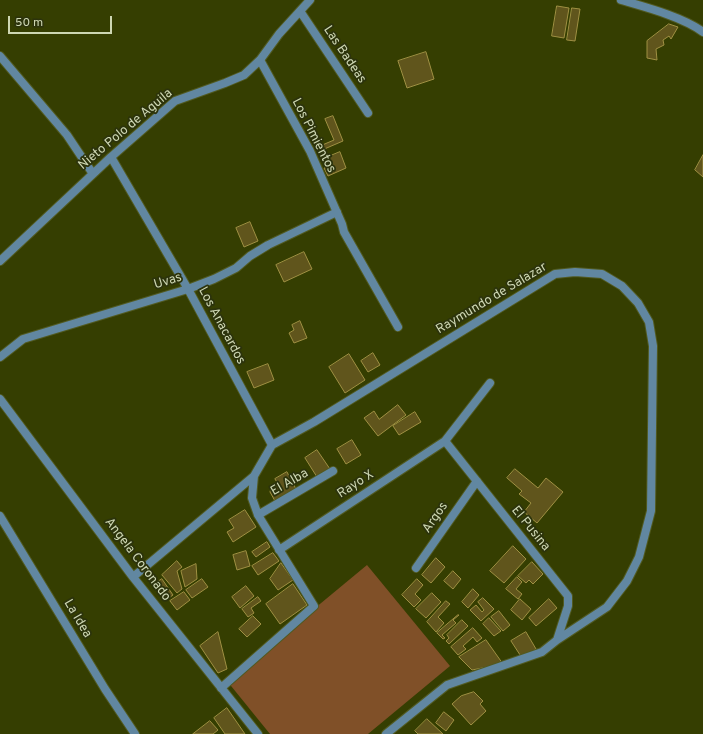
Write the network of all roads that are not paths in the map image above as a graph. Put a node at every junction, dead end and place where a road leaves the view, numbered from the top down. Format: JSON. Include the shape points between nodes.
{"nodes":[{"id":1,"x":310,"y":0,"type":"edge"},
{"id":2,"x":621,"y":0,"type":"edge"},
{"id":3,"x":300,"y":11,"type":"junction"},
{"id":4,"x":703,"y":32,"type":"edge"},
{"id":5,"x":0,"y":56,"type":"edge"},
{"id":6,"x":260,"y":60,"type":"junction"},
{"id":7,"x":368,"y":113,"type":"dead end"},
{"id":8,"x":111,"y":157,"type":"junction"},
{"id":9,"x":92,"y":174,"type":"junction"},
{"id":10,"x":337,"y":212,"type":"junction"},
{"id":11,"x":0,"y":261,"type":"edge"},
{"id":12,"x":188,"y":289,"type":"junction"},
{"id":13,"x":398,"y":327,"type":"dead end"},
{"id":14,"x":0,"y":357,"type":"edge"},
{"id":15,"x":490,"y":383,"type":"dead end"},
{"id":16,"x":0,"y":399,"type":"edge"},
{"id":17,"x":445,"y":441,"type":"junction"},
{"id":18,"x":272,"y":445,"type":"junction"},
{"id":19,"x":333,"y":471,"type":"dead end"},
{"id":20,"x":254,"y":476,"type":"junction"},
{"id":21,"x":477,"y":481,"type":"junction"},
{"id":22,"x":258,"y":515,"type":"junction"},
{"id":23,"x":0,"y":516,"type":"edge"},
{"id":24,"x":279,"y":550,"type":"junction"},
{"id":25,"x":416,"y":568,"type":"dead end"},
{"id":26,"x":133,"y":577,"type":"junction"},
{"id":27,"x":557,"y":640,"type":"junction"},
{"id":28,"x":221,"y":688,"type":"junction"},
{"id":29,"x":135,"y":734,"type":"edge"},
{"id":30,"x":258,"y":734,"type":"edge"},
{"id":31,"x":386,"y":734,"type":"edge"}],
"edges":[{"from":1,"to":3,"type":"street","name":"Nieto Polo de Aguila"},
{"from":2,"to":4,"type":"street","via":[[652,9],[695,26]]},
{"from":3,"to":6,"type":"street","name":"Nieto Polo de Aguila"},
{"from":3,"to":7,"type":"street","name":"Las Badeas"},
{"from":5,"to":9,"type":"street","via":[[67,135]]},
{"from":6,"to":8,"type":"street","name":"Nieto Polo de Aguila","via":[[244,75],[176,101]]},
{"from":6,"to":10,"type":"street","name":"Los Pimientos","via":[[310,151]]},
{"from":8,"to":9,"type":"street","name":"Nieto Polo de Aguila"},
{"from":8,"to":12,"type":"street","name":"Los Anacardos"},
{"from":9,"to":11,"type":"street","name":"Nieto Polo de Aguila"},
{"from":10,"to":12,"type":"street","name":"Uvas","via":[[268,245],[236,268]]},
{"from":10,"to":13,"type":"street","name":"Los Pimientos","via":[[344,232],[362,266]]},
{"from":12,"to":14,"type":"street","name":"Uvas","via":[[23,339]]},
{"from":12,"to":18,"type":"street","name":"Los Anacardos"},
{"from":15,"to":17,"type":"street","name":"Rayo X"},
{"from":16,"to":26,"type":"street","name":"Angela Coronado"},
{"from":17,"to":21,"type":"street","name":"El Pusina"},
{"from":17,"to":24,"type":"street","name":"Rayo X"},
{"from":18,"to":20,"type":"street"},
{"from":18,"to":27,"type":"street","name":"Raymundo de Salazar","via":[[314,422],[555,274],[602,274],[622,286],[638,303],[649,322],[653,346],[651,511],[639,557],[627,581],[607,607]]},
{"from":19,"to":22,"type":"street","name":"El Alba"},
{"from":20,"to":22,"type":"street","via":[[252,498]]},
{"from":20,"to":26,"type":"street"},
{"from":21,"to":25,"type":"street","name":"Argos"},
{"from":21,"to":27,"type":"street","name":"El Pusina","via":[[568,596],[568,606]]},
{"from":22,"to":24,"type":"street"},
{"from":23,"to":29,"type":"street","name":"La Idea"},
{"from":24,"to":28,"type":"street","via":[[314,606]]},
{"from":26,"to":28,"type":"street","name":"Angela Coronado"},
{"from":27,"to":31,"type":"street","name":"Raymundo de Salazar","via":[[542,652],[447,685]]},
{"from":28,"to":30,"type":"street","name":"Angela Coronado"}]}
